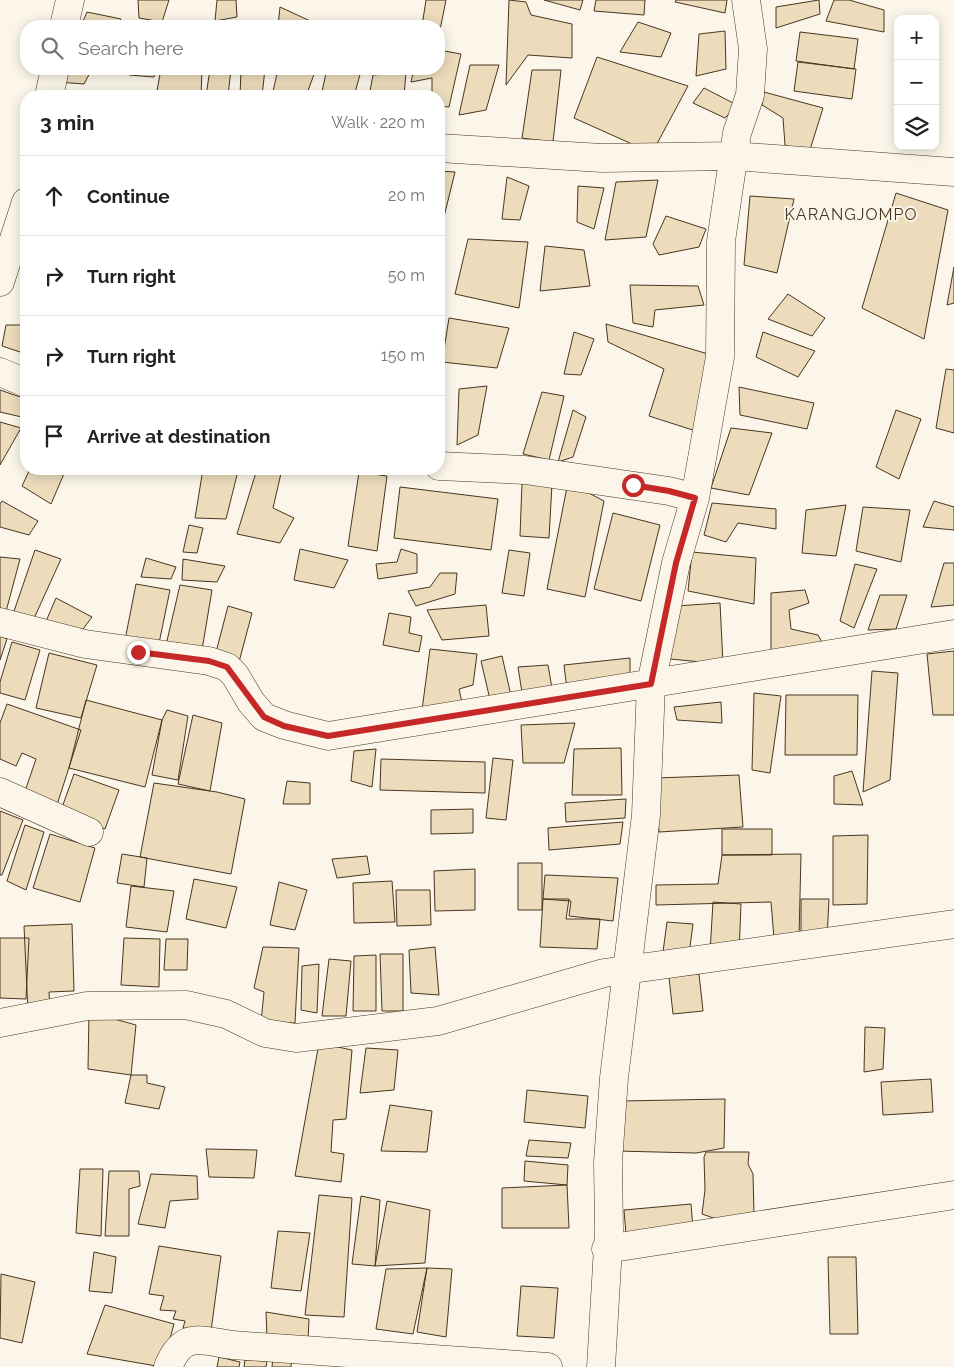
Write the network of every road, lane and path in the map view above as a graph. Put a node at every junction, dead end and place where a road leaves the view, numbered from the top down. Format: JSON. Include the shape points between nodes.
{"nodes":[{"id":1,"x":70,"y":0,"type":"edge"},
{"id":2,"x":746,"y":0,"type":"edge"},
{"id":3,"x":65,"y":20,"type":"edge"},
{"id":4,"x":54,"y":75,"type":"edge"},
{"id":5,"x":50,"y":90,"type":"edge"},
{"id":6,"x":445,"y":148,"type":"edge"},
{"id":7,"x":733,"y":156,"type":"junction"},
{"id":8,"x":954,"y":172,"type":"edge"},
{"id":9,"x":20,"y":220,"type":"edge"},
{"id":10,"x":0,"y":282,"type":"edge"},
{"id":11,"x":0,"y":372,"type":"edge"},
{"id":12,"x":20,"y":380,"type":"edge"},
{"id":13,"x":445,"y":466,"type":"edge"},
{"id":14,"x":683,"y":494,"type":"junction"},
{"id":15,"x":0,"y":622,"type":"edge"},
{"id":16,"x":954,"y":634,"type":"edge"},
{"id":17,"x":637,"y":686,"type":"junction"},
{"id":18,"x":0,"y":792,"type":"edge"},
{"id":19,"x":89,"y":832,"type":"dead end"},
{"id":20,"x":954,"y":924,"type":"edge"},
{"id":21,"x":606,"y":974,"type":"junction"},
{"id":22,"x":0,"y":1023,"type":"edge"},
{"id":23,"x":954,"y":1195,"type":"edge"},
{"id":24,"x":606,"y":1249,"type":"junction"},
{"id":25,"x":168,"y":1367,"type":"edge"},
{"id":26,"x":548,"y":1367,"type":"edge"},
{"id":27,"x":601,"y":1367,"type":"edge"}],
"edges":[{"from":1,"to":3,"type":"street"},
{"from":2,"to":7,"type":"street","via":[[754,49],[751,86]]},
{"from":4,"to":5,"type":"street"},
{"from":6,"to":7,"type":"street","via":[[602,158]]},
{"from":7,"to":8,"type":"street"},
{"from":7,"to":14,"type":"street","via":[[721,241],[720,357]]},
{"from":9,"to":10,"type":"street"},
{"from":11,"to":12,"type":"street"},
{"from":13,"to":14,"type":"street","via":[[525,470]]},
{"from":14,"to":17,"type":"street","via":[[676,563]]},
{"from":15,"to":17,"type":"street","via":[[85,644],[209,661],[227,667],[264,717],[284,726],[328,736]]},
{"from":16,"to":17,"type":"street"},
{"from":17,"to":21,"type":"street","via":[[646,815]]},
{"from":18,"to":19,"type":"street"},
{"from":20,"to":21,"type":"street"},
{"from":21,"to":22,"type":"street","via":[[438,1021],[296,1038],[265,1033],[226,1014],[186,1005],[87,1006]]},
{"from":21,"to":24,"type":"street","via":[[613,1096]]},
{"from":23,"to":24,"type":"street"},
{"from":24,"to":27,"type":"street"},
{"from":25,"to":26,"type":"street","via":[[178,1348],[194,1340]]}]}
